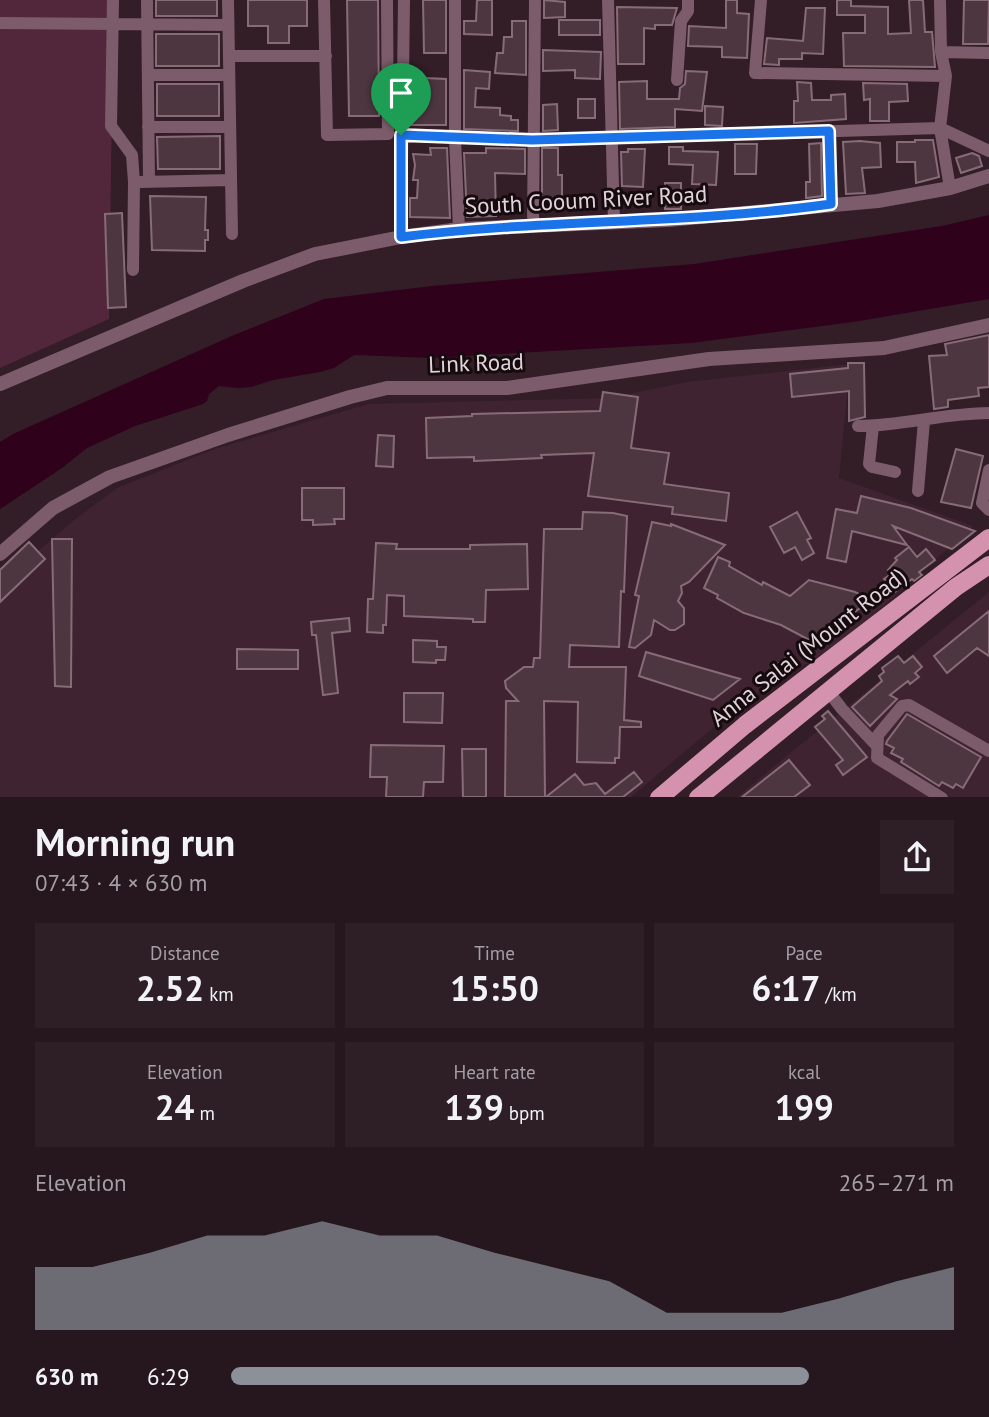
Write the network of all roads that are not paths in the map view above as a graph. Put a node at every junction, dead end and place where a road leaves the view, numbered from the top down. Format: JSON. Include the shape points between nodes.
{"nodes":[{"id":1,"x":113,"y":0,"type":"edge"},
{"id":2,"x":147,"y":0,"type":"edge"},
{"id":3,"x":228,"y":0,"type":"edge"},
{"id":4,"x":324,"y":0,"type":"edge"},
{"id":5,"x":404,"y":0,"type":"edge"},
{"id":6,"x":455,"y":0,"type":"edge"},
{"id":7,"x":535,"y":0,"type":"edge"},
{"id":8,"x":608,"y":0,"type":"edge"},
{"id":9,"x":688,"y":0,"type":"edge"},
{"id":10,"x":761,"y":0,"type":"edge"},
{"id":11,"x":940,"y":0,"type":"edge"},
{"id":12,"x":387,"y":1,"type":"edge"},
{"id":13,"x":0,"y":23,"type":"edge"},
{"id":14,"x":113,"y":25,"type":"junction"},
{"id":15,"x":148,"y":25,"type":"junction"},
{"id":16,"x":228,"y":25,"type":"junction"},
{"id":17,"x":941,"y":52,"type":"junction"},
{"id":18,"x":989,"y":53,"type":"edge"},
{"id":19,"x":229,"y":56,"type":"junction"},
{"id":20,"x":326,"y":57,"type":"junction"},
{"id":21,"x":148,"y":75,"type":"junction"},
{"id":22,"x":229,"y":75,"type":"junction"},
{"id":23,"x":946,"y":76,"type":"junction"},
{"id":24,"x":677,"y":80,"type":"dead end"},
{"id":25,"x":148,"y":127,"type":"junction"},
{"id":26,"x":230,"y":127,"type":"junction"},
{"id":27,"x":940,"y":128,"type":"junction"},
{"id":28,"x":829,"y":131,"type":"junction"},
{"id":29,"x":401,"y":135,"type":"junction"},
{"id":30,"x":454,"y":139,"type":"junction"},
{"id":31,"x":611,"y":139,"type":"junction"},
{"id":32,"x":532,"y":140,"type":"junction"},
{"id":33,"x":989,"y":151,"type":"edge"},
{"id":34,"x":989,"y":176,"type":"edge"},
{"id":35,"x":149,"y":180,"type":"junction"},
{"id":36,"x":231,"y":180,"type":"junction"},
{"id":37,"x":134,"y":182,"type":"junction"},
{"id":38,"x":950,"y":188,"type":"junction"},
{"id":39,"x":831,"y":204,"type":"junction"},
{"id":40,"x":614,"y":222,"type":"junction"},
{"id":41,"x":533,"y":225,"type":"junction"},
{"id":42,"x":459,"y":229,"type":"junction"},
{"id":43,"x":232,"y":233,"type":"dead end"},
{"id":44,"x":401,"y":237,"type":"junction"},
{"id":45,"x":133,"y":270,"type":"dead end"},
{"id":46,"x":989,"y":325,"type":"edge"},
{"id":47,"x":0,"y":384,"type":"edge"},
{"id":48,"x":989,"y":413,"type":"edge"},
{"id":49,"x":924,"y":421,"type":"junction"},
{"id":50,"x":858,"y":426,"type":"dead end"},
{"id":51,"x":873,"y":426,"type":"junction"},
{"id":52,"x":989,"y":470,"type":"edge"},
{"id":53,"x":895,"y":472,"type":"dead end"},
{"id":54,"x":918,"y":491,"type":"dead end"},
{"id":55,"x":989,"y":510,"type":"edge"},
{"id":56,"x":989,"y":538,"type":"edge"},
{"id":57,"x":0,"y":554,"type":"edge"},
{"id":58,"x":989,"y":565,"type":"edge"},
{"id":59,"x":829,"y":692,"type":"junction"},
{"id":60,"x":876,"y":745,"type":"junction"},
{"id":61,"x":989,"y":751,"type":"edge"},
{"id":62,"x":712,"y":755,"type":"junction"},
{"id":63,"x":728,"y":773,"type":"junction"},
{"id":64,"x":659,"y":797,"type":"edge"},
{"id":65,"x":698,"y":797,"type":"edge"},
{"id":66,"x":942,"y":797,"type":"edge"}],
"edges":[{"from":1,"to":14,"type":"street"},
{"from":2,"to":15,"type":"street"},
{"from":3,"to":16,"type":"street"},
{"from":4,"to":20,"type":"street"},
{"from":5,"to":29,"type":"street"},
{"from":6,"to":30,"type":"street"},
{"from":7,"to":32,"type":"street"},
{"from":8,"to":31,"type":"street"},
{"from":9,"to":24,"type":"street","via":[[681,21]]},
{"from":10,"to":23,"type":"street","via":[[755,73]]},
{"from":11,"to":17,"type":"street"},
{"from":12,"to":20,"type":"street","via":[[388,134],[327,135]]},
{"from":13,"to":14,"type":"street"},
{"from":14,"to":15,"type":"street"},
{"from":14,"to":37,"type":"street","via":[[111,126],[132,155]]},
{"from":15,"to":16,"type":"street"},
{"from":15,"to":21,"type":"street"},
{"from":16,"to":19,"type":"street"},
{"from":17,"to":18,"type":"street"},
{"from":17,"to":23,"type":"street"},
{"from":19,"to":20,"type":"street"},
{"from":19,"to":22,"type":"street"},
{"from":21,"to":22,"type":"street"},
{"from":21,"to":25,"type":"street"},
{"from":22,"to":26,"type":"street"},
{"from":23,"to":27,"type":"street"},
{"from":25,"to":26,"type":"street"},
{"from":25,"to":35,"type":"street"},
{"from":26,"to":36,"type":"street"},
{"from":27,"to":28,"type":"street"},
{"from":27,"to":33,"type":"street"},
{"from":27,"to":38,"type":"street"},
{"from":28,"to":31,"type":"street"},
{"from":28,"to":39,"type":"street"},
{"from":29,"to":30,"type":"street"},
{"from":29,"to":44,"type":"street"},
{"from":30,"to":32,"type":"street"},
{"from":30,"to":42,"type":"street"},
{"from":31,"to":32,"type":"street"},
{"from":31,"to":40,"type":"street"},
{"from":32,"to":41,"type":"street"},
{"from":34,"to":38,"type":"street","name":"South Cooum River Road"},
{"from":35,"to":36,"type":"street"},
{"from":35,"to":37,"type":"street"},
{"from":36,"to":43,"type":"street"},
{"from":37,"to":45,"type":"street"},
{"from":38,"to":39,"type":"street","name":"South Cooum River Road"},
{"from":39,"to":40,"type":"street","name":"South Cooum River Road"},
{"from":40,"to":41,"type":"street","name":"South Cooum River Road"},
{"from":41,"to":42,"type":"street","name":"South Cooum River Road"},
{"from":42,"to":44,"type":"street","name":"South Cooum River Road"},
{"from":44,"to":47,"type":"street","name":"South Cooum River Road","via":[[315,254]]},
{"from":46,"to":57,"type":"street","name":"Link Road","via":[[884,348],[709,359],[507,388],[387,388],[228,435],[110,477],[53,508]]},
{"from":48,"to":49,"type":"street"},
{"from":49,"to":51,"type":"street"},
{"from":49,"to":54,"type":"street"},
{"from":50,"to":51,"type":"street"},
{"from":51,"to":53,"type":"street","via":[[869,464]]},
{"from":52,"to":55,"type":"street","via":[[982,503]]},
{"from":56,"to":62,"type":"main road","name":"Anna Salai (Mount Road)"},
{"from":58,"to":59,"type":"main road","name":"Anna Salai (Mount Road)"},
{"from":59,"to":60,"type":"street"},
{"from":59,"to":63,"type":"main road","name":"Anna Salai (Mount Road)"},
{"from":60,"to":61,"type":"street","via":[[878,735],[905,704]]},
{"from":60,"to":66,"type":"street","via":[[877,758]]},
{"from":62,"to":63,"type":"main road"},
{"from":62,"to":64,"type":"main road","name":"Anna Salai (Mount Road)"},
{"from":63,"to":65,"type":"main road","name":"Anna Salai (Mount Road)"}]}
